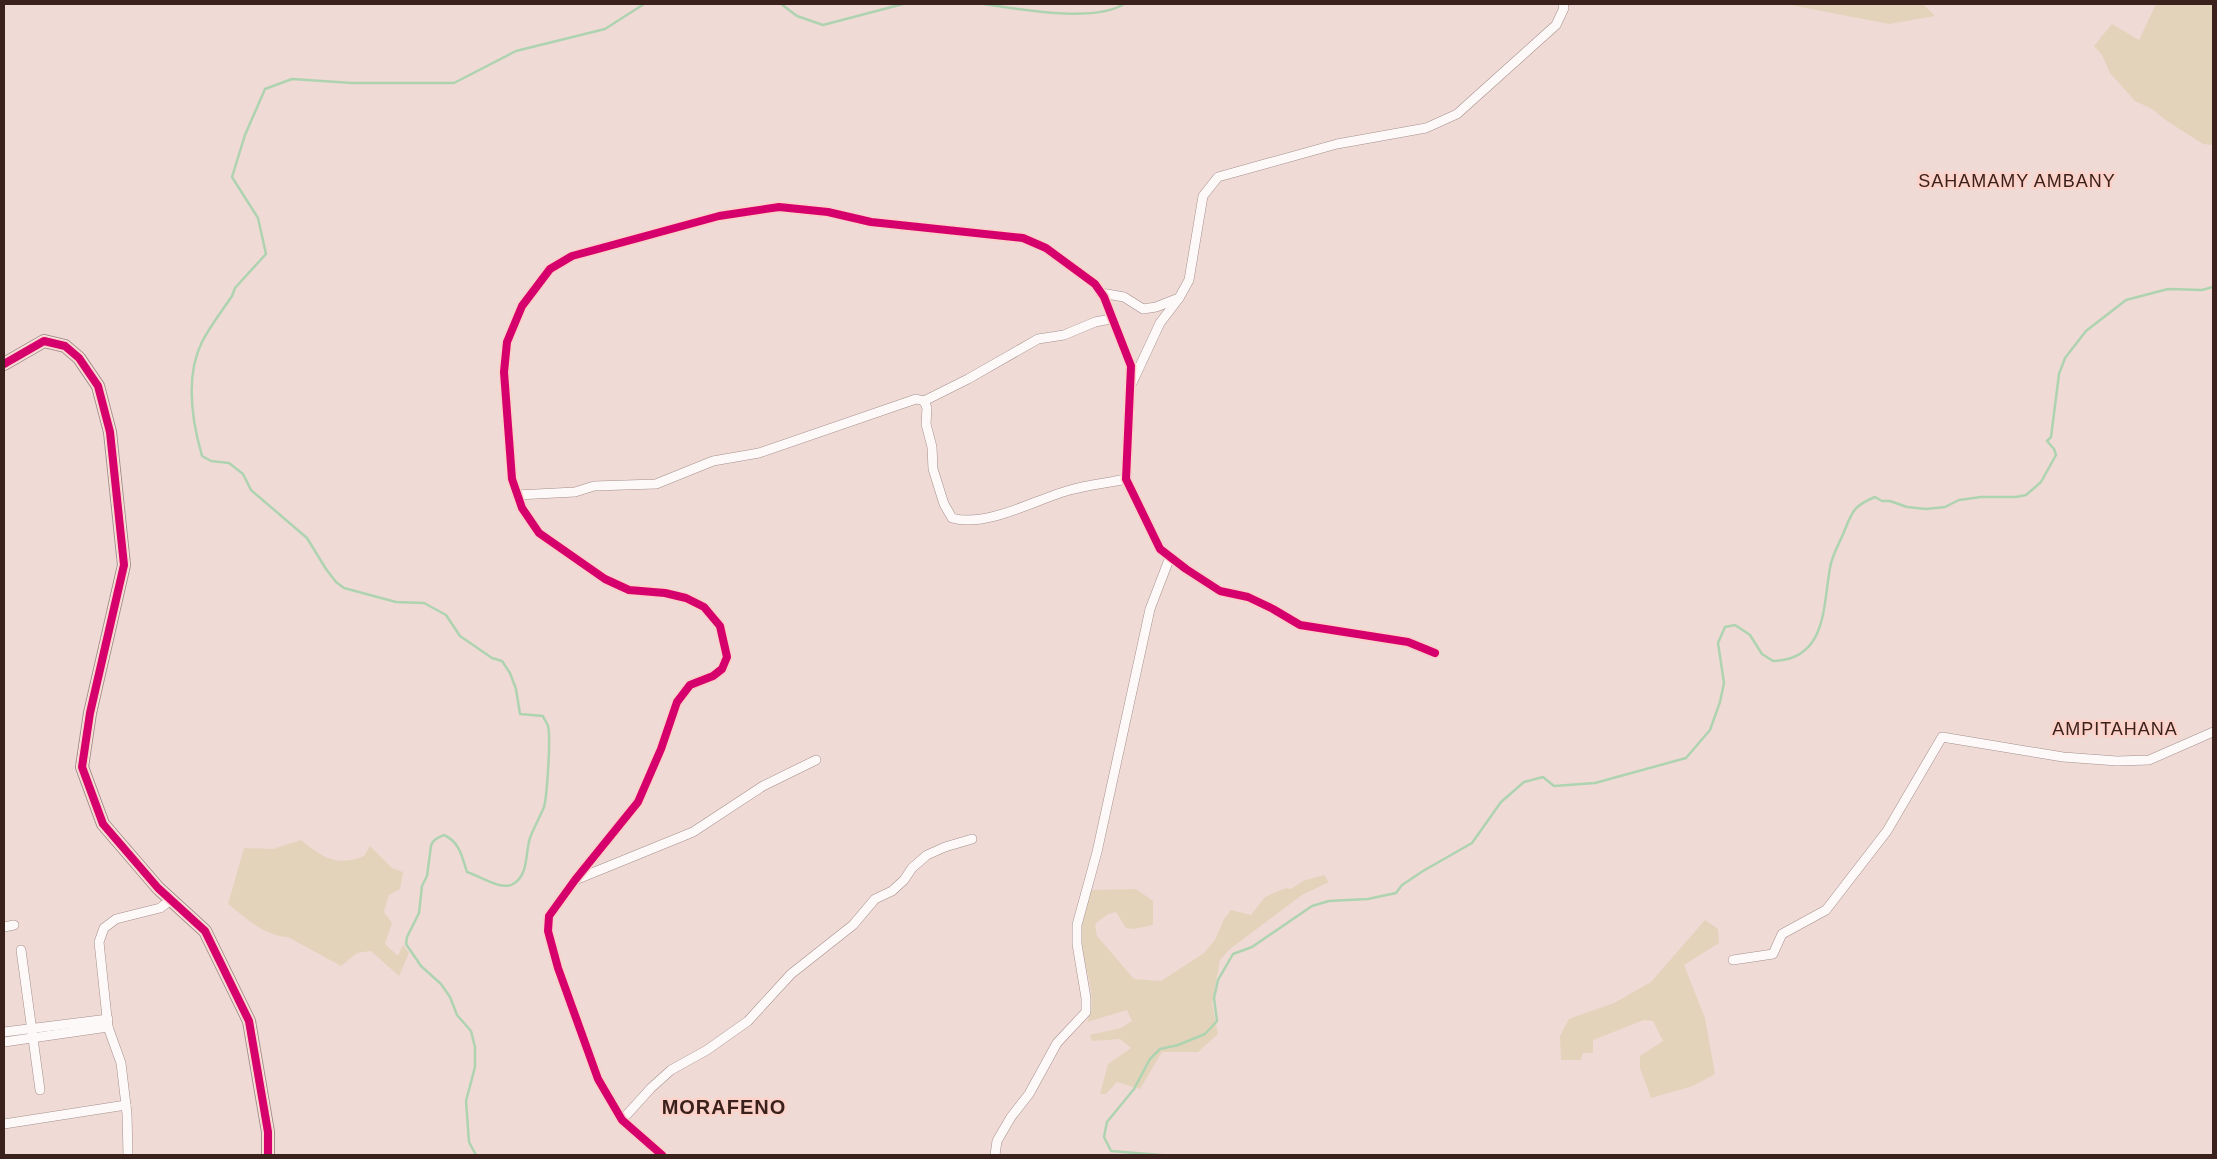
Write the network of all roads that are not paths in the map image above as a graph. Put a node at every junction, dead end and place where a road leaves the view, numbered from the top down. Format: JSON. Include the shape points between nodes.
{"nodes":[{"id":1,"x":1563,"y":4,"type":"edge"},
{"id":2,"x":1100,"y":293,"type":"junction"},
{"id":3,"x":1179,"y":298,"type":"junction"},
{"id":4,"x":1111,"y":319,"type":"junction"},
{"id":5,"x":4,"y":364,"type":"edge"},
{"id":6,"x":1131,"y":386,"type":"junction"},
{"id":7,"x":924,"y":401,"type":"junction"},
{"id":8,"x":1126,"y":479,"type":"junction"},
{"id":9,"x":518,"y":495,"type":"junction"},
{"id":10,"x":1170,"y":557,"type":"junction"},
{"id":11,"x":1435,"y":653,"type":"dead end"},
{"id":12,"x":2213,"y":732,"type":"edge"},
{"id":13,"x":816,"y":760,"type":"dead end"},
{"id":14,"x":972,"y":839,"type":"dead end"},
{"id":15,"x":575,"y":880,"type":"junction"},
{"id":16,"x":171,"y":900,"type":"junction"},
{"id":17,"x":14,"y":925,"type":"dead end"},
{"id":18,"x":4,"y":927,"type":"edge"},
{"id":19,"x":21,"y":950,"type":"dead end"},
{"id":20,"x":1733,"y":960,"type":"dead end"},
{"id":21,"x":108,"y":1023,"type":"junction"},
{"id":22,"x":4,"y":1032,"type":"edge"},
{"id":23,"x":33,"y":1034,"type":"junction"},
{"id":24,"x":4,"y":1042,"type":"edge"},
{"id":25,"x":40,"y":1090,"type":"dead end"},
{"id":26,"x":126,"y":1105,"type":"junction"},
{"id":27,"x":622,"y":1120,"type":"junction"},
{"id":28,"x":4,"y":1124,"type":"edge"},
{"id":29,"x":128,"y":1155,"type":"edge"},
{"id":30,"x":268,"y":1155,"type":"edge"},
{"id":31,"x":662,"y":1155,"type":"edge"},
{"id":32,"x":995,"y":1155,"type":"edge"}],
"edges":[{"from":1,"to":3,"type":"street","via":[[1556,25],[1456,114],[1426,128],[1337,144],[1218,177],[1203,196],[1189,280]]},
{"from":2,"to":3,"type":"street","via":[[1124,297],[1143,309]]},
{"from":2,"to":4,"type":"street"},
{"from":2,"to":9,"type":"street","via":[[1095,284],[1046,248],[1024,238],[871,222],[828,212],[779,207],[719,216],[572,256],[550,269],[522,306],[507,342],[504,372],[512,479]]},
{"from":3,"to":6,"type":"street","via":[[1160,323]]},
{"from":4,"to":6,"type":"street","via":[[1131,366]]},
{"from":4,"to":7,"type":"street","via":[[1064,335],[1038,339],[968,380]]},
{"from":5,"to":16,"type":"street","via":[[44,341],[64,346],[79,358],[98,386],[110,432],[124,565],[90,713],[82,768],[103,824]]},
{"from":6,"to":8,"type":"street"},
{"from":7,"to":8,"type":"street","via":[[933,469],[952,518],[960,520],[1006,513],[1070,490]]},
{"from":7,"to":9,"type":"street","via":[[916,400],[759,454],[713,461],[656,484],[594,486],[575,492]]},
{"from":8,"to":10,"type":"street","via":[[1160,550]]},
{"from":9,"to":15,"type":"street","via":[[522,508],[539,534],[605,579],[629,590],[665,593],[704,607],[720,626],[727,657],[722,670],[690,685],[677,702],[638,802]]},
{"from":10,"to":11,"type":"street","via":[[1220,591],[1248,597],[1300,625],[1408,642]]},
{"from":10,"to":32,"type":"street","via":[[1150,609],[1098,852],[1077,925],[1086,1012],[1058,1043],[997,1141]]},
{"from":12,"to":20,"type":"street","via":[[2149,760],[2117,761],[2063,757],[1942,737],[1886,831],[1826,910],[1782,934],[1773,954]]},
{"from":13,"to":15,"type":"street","via":[[763,786],[693,832]]},
{"from":14,"to":27,"type":"street","via":[[927,855],[904,880],[875,899],[853,925],[791,974],[748,1021],[671,1070]]},
{"from":15,"to":27,"type":"street","via":[[549,916],[548,931],[598,1079]]},
{"from":16,"to":21,"type":"street","via":[[160,908],[116,919],[104,928],[99,942]]},
{"from":16,"to":30,"type":"street","via":[[205,931],[249,1021],[268,1132]]},
{"from":17,"to":18,"type":"street"},
{"from":19,"to":23,"type":"street"},
{"from":21,"to":23,"type":"street"},
{"from":21,"to":26,"type":"street","via":[[121,1063]]},
{"from":22,"to":23,"type":"street"},
{"from":23,"to":24,"type":"street"},
{"from":23,"to":25,"type":"street"},
{"from":26,"to":28,"type":"street"},
{"from":26,"to":29,"type":"street"},
{"from":27,"to":31,"type":"street"}]}
